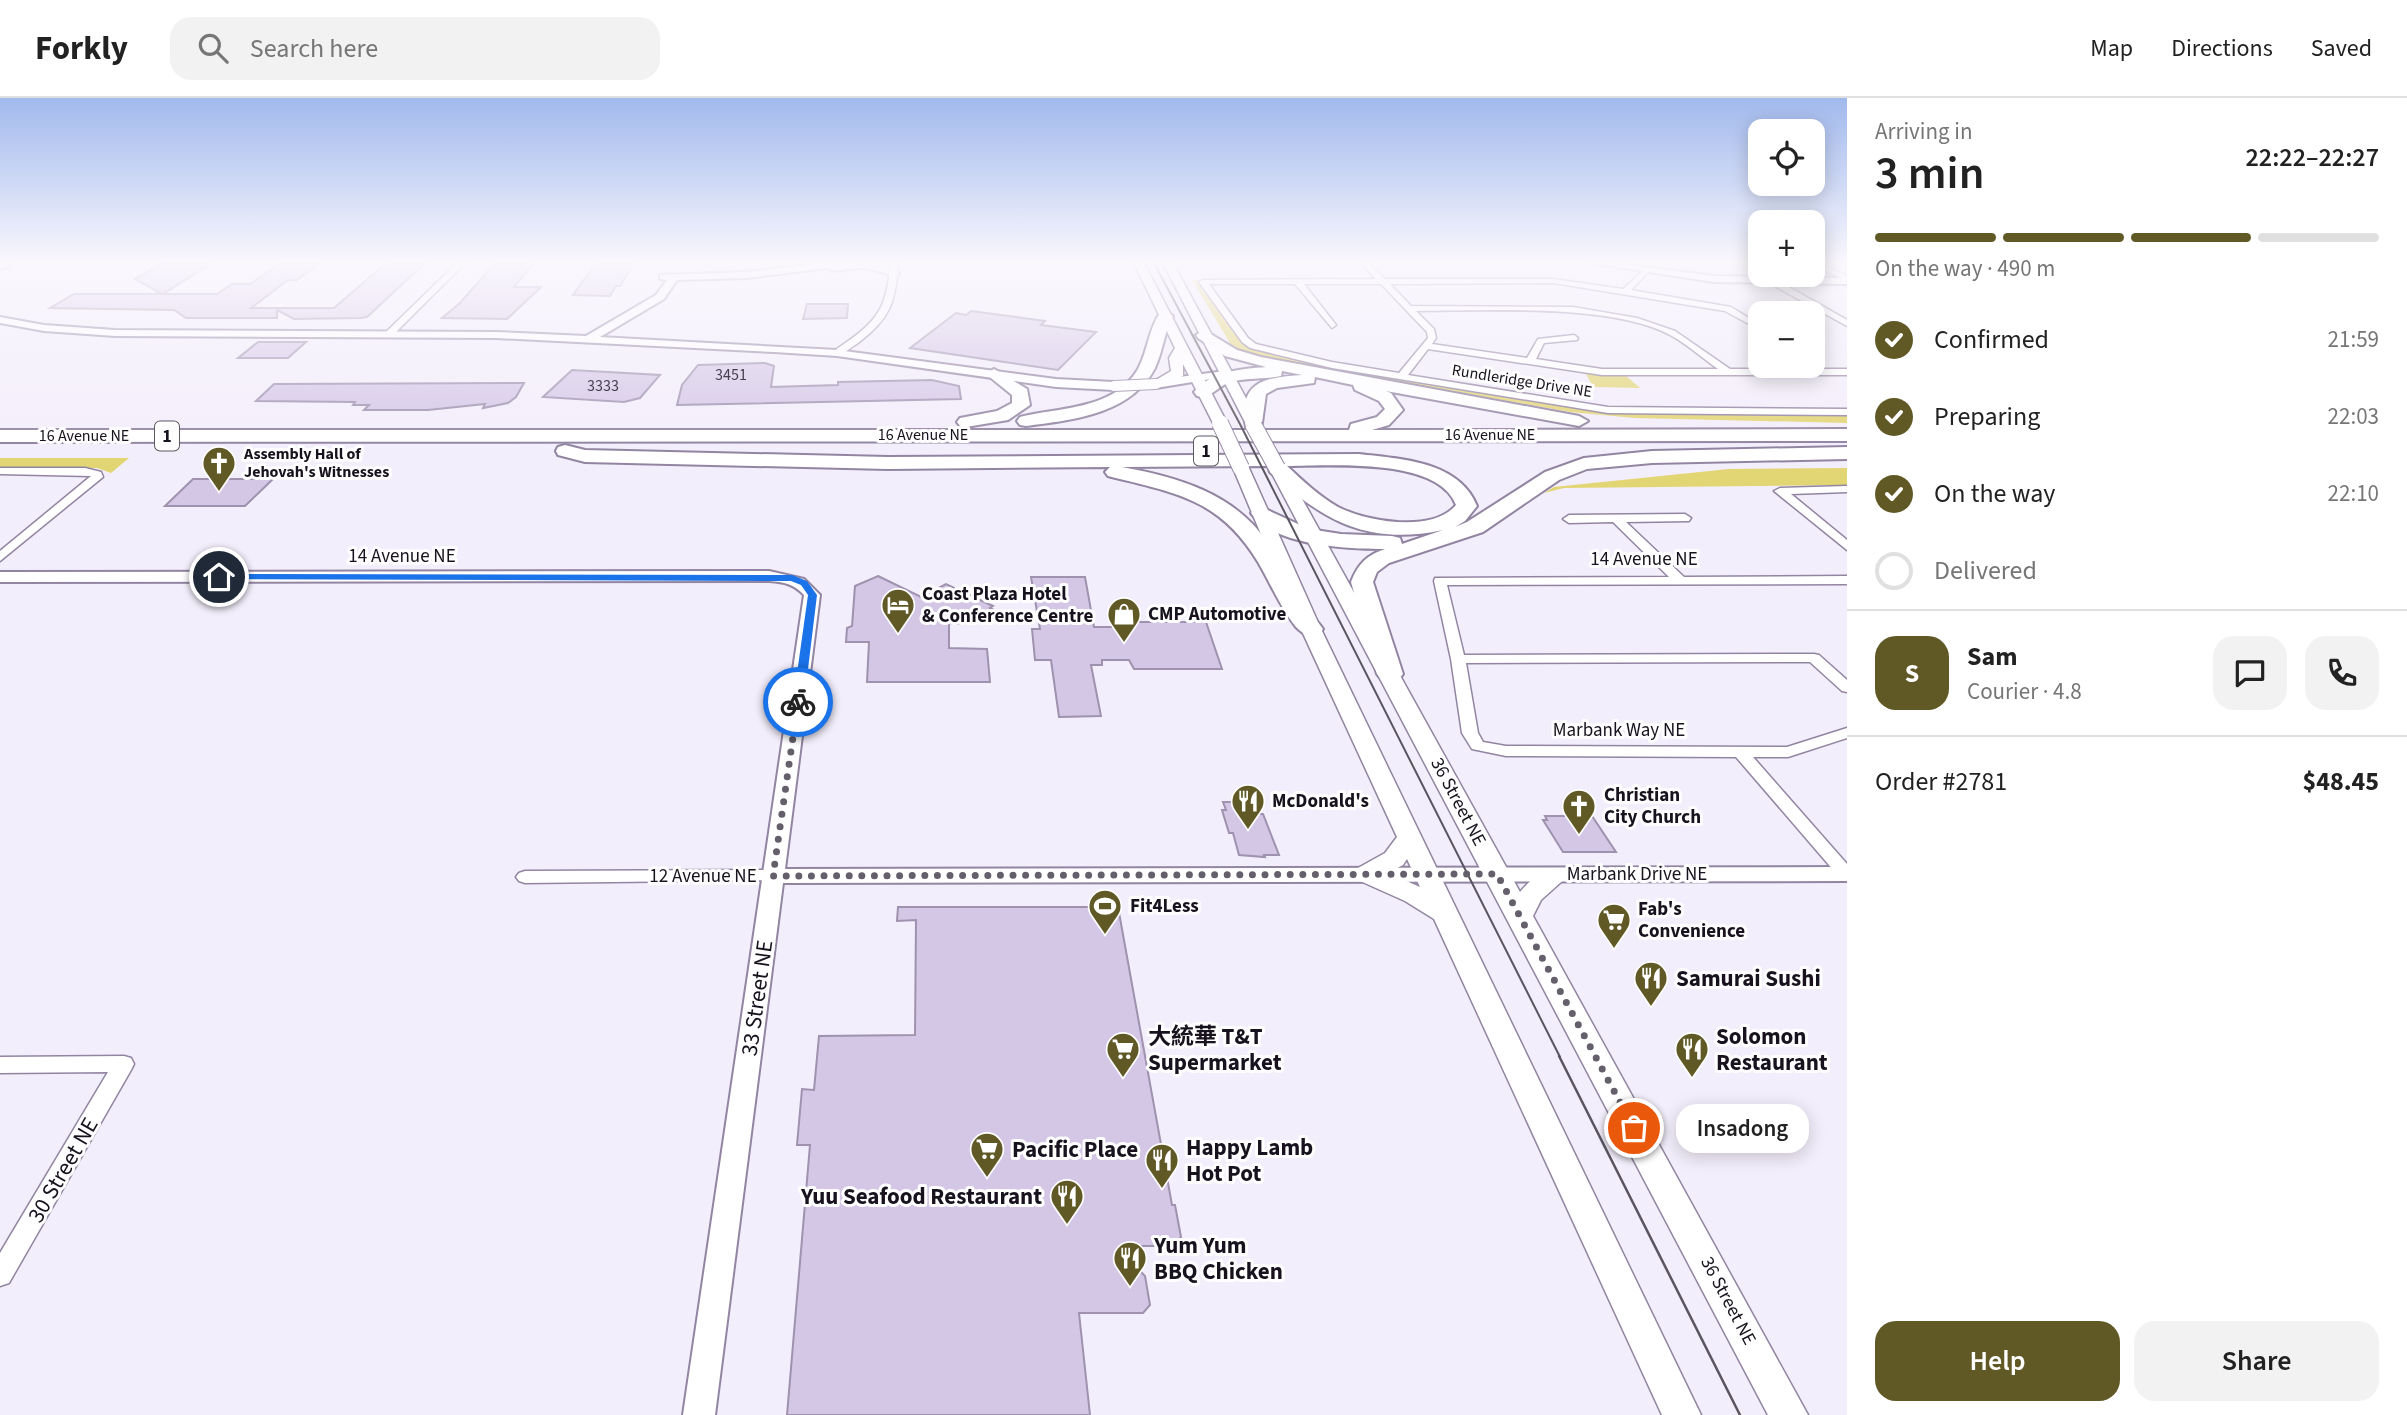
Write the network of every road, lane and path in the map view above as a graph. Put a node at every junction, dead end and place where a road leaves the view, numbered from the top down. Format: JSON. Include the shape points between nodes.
{"nodes":[{"id":1,"x":25,"y":324,"type":"edge"},
{"id":2,"x":399,"y":324,"type":"edge"},
{"id":3,"x":612,"y":324,"type":"edge"},
{"id":4,"x":874,"y":324,"type":"edge"},
{"id":5,"x":1160,"y":324,"type":"edge"},
{"id":6,"x":1169,"y":324,"type":"edge"},
{"id":7,"x":1199,"y":324,"type":"edge"},
{"id":8,"x":1234,"y":324,"type":"edge"},
{"id":9,"x":1425,"y":324,"type":"edge"},
{"id":10,"x":1647,"y":324,"type":"edge"},
{"id":11,"x":608,"y":327,"type":"junction"},
{"id":12,"x":389,"y":334,"type":"junction"},
{"id":13,"x":1204,"y":335,"type":"junction"},
{"id":14,"x":1574,"y":338,"type":"dead end"},
{"id":15,"x":589,"y":339,"type":"junction"},
{"id":16,"x":638,"y":342,"type":"junction"},
{"id":17,"x":1426,"y":346,"type":"junction"},
{"id":18,"x":1181,"y":349,"type":"junction"},
{"id":19,"x":837,"y":353,"type":"junction"},
{"id":20,"x":1530,"y":362,"type":"junction"},
{"id":21,"x":1825,"y":366,"type":"edge"},
{"id":22,"x":1321,"y":372,"type":"junction"},
{"id":23,"x":1728,"y":372,"type":"junction"},
{"id":24,"x":1835,"y":372,"type":"junction"},
{"id":25,"x":1847,"y":372,"type":"edge"},
{"id":26,"x":994,"y":373,"type":"junction"},
{"id":27,"x":1341,"y":376,"type":"junction"},
{"id":28,"x":1402,"y":376,"type":"junction"},
{"id":29,"x":1227,"y":377,"type":"junction"},
{"id":30,"x":1156,"y":384,"type":"junction"},
{"id":31,"x":1201,"y":387,"type":"junction"},
{"id":32,"x":1847,"y":412,"type":"edge"},
{"id":33,"x":942,"y":425,"type":"junction"},
{"id":34,"x":1254,"y":426,"type":"junction"},
{"id":35,"x":1227,"y":429,"type":"junction"},
{"id":36,"x":1847,"y":434,"type":"edge"},
{"id":37,"x":596,"y":435,"type":"junction"},
{"id":38,"x":0,"y":436,"type":"edge"},
{"id":39,"x":0,"y":451,"type":"edge"},
{"id":40,"x":565,"y":451,"type":"junction"},
{"id":41,"x":1847,"y":452,"type":"edge"},
{"id":42,"x":984,"y":463,"type":"junction"},
{"id":43,"x":1241,"y":468,"type":"joint"},
{"id":44,"x":1277,"y":468,"type":"junction"},
{"id":45,"x":0,"y":471,"type":"edge"},
{"id":46,"x":1847,"y":489,"type":"edge"},
{"id":47,"x":1261,"y":513,"type":"junction"},
{"id":48,"x":1685,"y":518,"type":"dead end"},
{"id":49,"x":1569,"y":519,"type":"dead end"},
{"id":50,"x":1616,"y":519,"type":"junction"},
{"id":51,"x":1314,"y":535,"type":"junction"},
{"id":52,"x":1454,"y":535,"type":"junction"},
{"id":53,"x":1847,"y":545,"type":"edge"},
{"id":54,"x":0,"y":557,"type":"edge"},
{"id":55,"x":0,"y":577,"type":"edge"},
{"id":56,"x":1679,"y":579,"type":"junction"},
{"id":57,"x":1440,"y":580,"type":"joint"},
{"id":58,"x":1847,"y":580,"type":"edge"},
{"id":59,"x":804,"y":583,"type":"joint"},
{"id":60,"x":1311,"y":629,"type":"junction"},
{"id":61,"x":1458,"y":659,"type":"junction"},
{"id":62,"x":1390,"y":674,"type":"junction"},
{"id":63,"x":1847,"y":688,"type":"edge"},
{"id":64,"x":1847,"y":733,"type":"edge"},
{"id":65,"x":1741,"y":752,"type":"junction"},
{"id":66,"x":1409,"y":837,"type":"junction"},
{"id":67,"x":1367,"y":874,"type":"junction"},
{"id":68,"x":1427,"y":874,"type":"junction"},
{"id":69,"x":1497,"y":874,"type":"junction"},
{"id":70,"x":1847,"y":874,"type":"edge"},
{"id":71,"x":1556,"y":875,"type":"junction"},
{"id":72,"x":773,"y":876,"type":"junction"},
{"id":73,"x":525,"y":877,"type":"dead end"},
{"id":74,"x":1445,"y":913,"type":"junction"},
{"id":75,"x":1520,"y":916,"type":"junction"},
{"id":76,"x":0,"y":1065,"type":"edge"},
{"id":77,"x":0,"y":1275,"type":"edge"},
{"id":78,"x":699,"y":1415,"type":"edge"},
{"id":79,"x":1682,"y":1415,"type":"edge"},
{"id":80,"x":1789,"y":1415,"type":"edge"}],
"edges":[{"from":1,"to":12,"type":"street","via":[[114,333]]},
{"from":2,"to":12,"type":"street"},
{"from":3,"to":11,"type":"street"},
{"from":4,"to":19,"type":"street"},
{"from":5,"to":33,"type":"highway","via":[[1140,381],[1118,397],[1077,412],[1037,419]]},
{"from":6,"to":18,"type":"main road"},
{"from":7,"to":13,"type":"main road","name":"36 Street NE"},
{"from":8,"to":28,"type":"street","name":"Rundleridge Drive NE","via":[[1253,346]]},
{"from":9,"to":17,"type":"street","via":[[1432,338]]},
{"from":10,"to":23,"type":"street","via":[[1672,333]]},
{"from":11,"to":15,"type":"street"},
{"from":11,"to":16,"type":"street","via":[[611,333]]},
{"from":12,"to":15,"type":"street"},
{"from":13,"to":22,"type":"highway","via":[[1239,356]]},
{"from":13,"to":29,"type":"main road","name":"36 Street NE"},
{"from":14,"to":20,"type":"street","via":[[1544,340]]},
{"from":15,"to":16,"type":"street"},
{"from":16,"to":19,"type":"street"},
{"from":17,"to":20,"type":"street"},
{"from":17,"to":28,"type":"street"},
{"from":18,"to":30,"type":"main road","via":[[1176,358],[1178,373]]},
{"from":18,"to":31,"type":"main road"},
{"from":19,"to":26,"type":"street"},
{"from":20,"to":23,"type":"street","via":[[1602,372]]},
{"from":21,"to":24,"type":"street"},
{"from":22,"to":27,"type":"highway"},
{"from":22,"to":29,"type":"highway","via":[[1264,370]]},
{"from":23,"to":24,"type":"street"},
{"from":24,"to":25,"type":"street"},
{"from":26,"to":30,"type":"street","bridge":true,"via":[[1056,383]]},
{"from":26,"to":33,"type":"highway","via":[[1018,390],[1023,397],[1021,405],[995,418]]},
{"from":27,"to":29,"type":"highway","via":[[1277,372]]},
{"from":27,"to":36,"type":"highway","via":[[1588,422]]},
{"from":28,"to":32,"type":"street","name":"Rundleridge Drive NE","via":[[1608,411]]},
{"from":29,"to":31,"type":"highway"},
{"from":29,"to":34,"type":"main road","name":"36 Street NE"},
{"from":30,"to":31,"type":"main road"},
{"from":31,"to":35,"type":"main road"},
{"from":33,"to":37,"type":"highway"},
{"from":34,"to":35,"type":"highway","via":[[1258,391],[1292,379],[1361,386],[1385,397],[1394,410],[1383,421],[1355,428]]},
{"from":34,"to":44,"type":"main road","name":"36 Street NE","bridge":true},
{"from":35,"to":36,"type":"highway","name":"16 Avenue NE","number":"1"},
{"from":35,"to":37,"type":"highway","name":"16 Avenue NE","number":"1"},
{"from":35,"to":43,"type":"main road","bridge":true},
{"from":37,"to":38,"type":"highway","name":"16 Avenue NE","number":"1"},
{"from":39,"to":40,"type":"highway","name":"16 Avenue NE","number":"1"},
{"from":40,"to":41,"type":"highway","name":"16 Avenue NE","number":"1"},
{"from":40,"to":42,"type":"highway","via":[[585,456]]},
{"from":41,"to":52,"type":"highway","via":[[1652,457],[1584,464],[1552,476],[1498,513]]},
{"from":42,"to":44,"type":"highway","via":[[1359,460],[1440,477],[1463,494],[1467,506],[1452,520],[1434,526],[1367,524],[1319,505]]},
{"from":42,"to":60,"type":"highway","via":[[1119,473],[1164,482],[1209,499],[1239,520],[1259,543],[1299,617]]},
{"from":43,"to":47,"type":"main road"},
{"from":44,"to":51,"type":"main road","name":"36 Street NE"},
{"from":45,"to":54,"type":"street","via":[[97,474]]},
{"from":46,"to":53,"type":"street","via":[[1780,491]]},
{"from":47,"to":51,"type":"highway","via":[[1273,523]]},
{"from":47,"to":60,"type":"main road"},
{"from":48,"to":50,"type":"street"},
{"from":49,"to":50,"type":"street"},
{"from":50,"to":56,"type":"street"},
{"from":51,"to":52,"type":"highway","via":[[1391,542]]},
{"from":51,"to":62,"type":"main road","name":"36 Street NE"},
{"from":52,"to":62,"type":"highway","via":[[1389,554],[1363,575],[1362,590]]},
{"from":55,"to":59,"type":"street","name":"14 Avenue NE","via":[[769,576]]},
{"from":56,"to":57,"type":"street","name":"14 Avenue NE"},
{"from":56,"to":58,"type":"street","name":"14 Avenue NE"},
{"from":57,"to":61,"type":"street","name":"Marbank Way NE"},
{"from":59,"to":72,"type":"street","name":"33 Street NE","via":[[813,595]]},
{"from":60,"to":66,"type":"main road"},
{"from":61,"to":63,"type":"street","via":[[1814,658]]},
{"from":61,"to":65,"type":"street","name":"Marbank Way NE","via":[[1470,733],[1478,746],[1506,751]]},
{"from":62,"to":69,"type":"main road","name":"36 Street NE"},
{"from":64,"to":65,"type":"street","name":"Marbank Way NE","via":[[1788,752]]},
{"from":65,"to":70,"type":"street"},
{"from":66,"to":67,"type":"main road","via":[[1394,859]]},
{"from":66,"to":68,"type":"main road"},
{"from":67,"to":68,"type":"street","name":"12 Avenue NE"},
{"from":67,"to":72,"type":"street","name":"12 Avenue NE"},
{"from":67,"to":74,"type":"main road"},
{"from":68,"to":69,"type":"street","name":"Marbank Drive NE"},
{"from":68,"to":74,"type":"main road"},
{"from":69,"to":71,"type":"street","name":"Marbank Drive NE"},
{"from":69,"to":75,"type":"main road","name":"36 Street NE"},
{"from":70,"to":71,"type":"street","name":"Marbank Drive NE"},
{"from":71,"to":75,"type":"main road","via":[[1531,895]]},
{"from":72,"to":73,"type":"street","name":"12 Avenue NE"},
{"from":72,"to":78,"type":"street","name":"33 Street NE"},
{"from":74,"to":79,"type":"main road"},
{"from":75,"to":80,"type":"main road","name":"36 Street NE"},
{"from":76,"to":77,"type":"street","name":"30 Street NE","via":[[124,1064]]}]}
